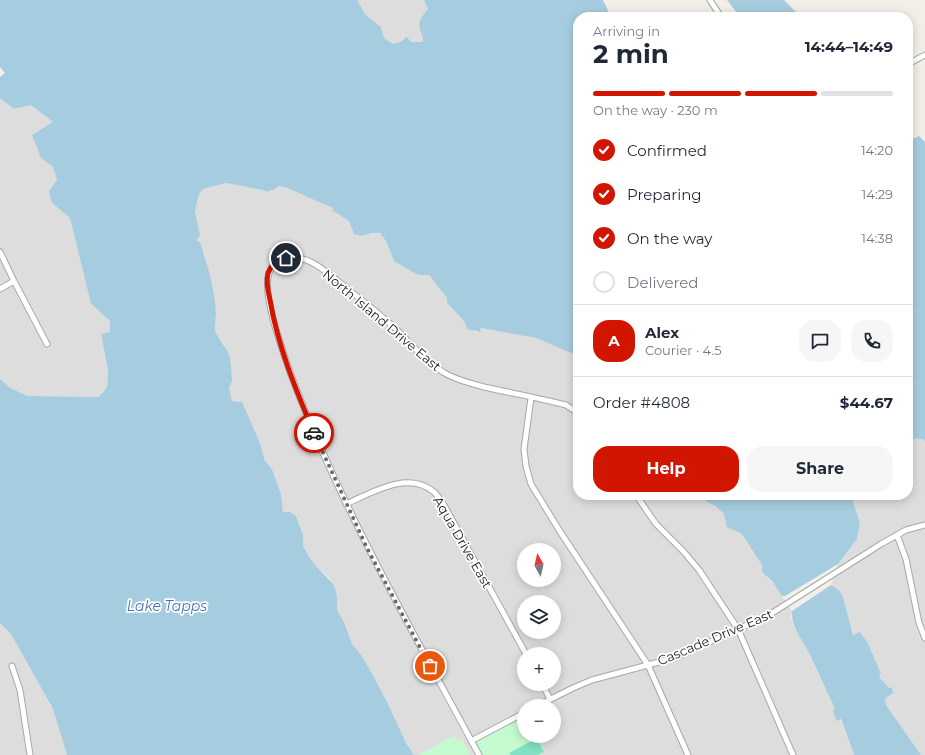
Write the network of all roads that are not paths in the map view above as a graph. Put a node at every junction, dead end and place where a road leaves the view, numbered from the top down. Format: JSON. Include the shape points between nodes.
{"nodes":[{"id":1,"x":710,"y":0,"type":"edge"},
{"id":2,"x":718,"y":12,"type":"edge"},
{"id":3,"x":925,"y":54,"type":"edge"},
{"id":4,"x":913,"y":61,"type":"edge"},
{"id":5,"x":0,"y":252,"type":"edge"},
{"id":6,"x":14,"y":281,"type":"junction"},
{"id":7,"x":0,"y":289,"type":"edge"},
{"id":8,"x":47,"y":344,"type":"dead end"},
{"id":9,"x":531,"y":398,"type":"junction"},
{"id":10,"x":573,"y":410,"type":"edge"},
{"id":11,"x":639,"y":500,"type":"edge"},
{"id":12,"x":346,"y":504,"type":"junction"},
{"id":13,"x":925,"y":525,"type":"edge"},
{"id":14,"x":897,"y":535,"type":"junction"},
{"id":15,"x":738,"y":629,"type":"junction"},
{"id":16,"x":925,"y":638,"type":"edge"},
{"id":17,"x":522,"y":647,"type":"edge"},
{"id":18,"x":648,"y":665,"type":"junction"},
{"id":19,"x":12,"y":666,"type":"dead end"},
{"id":20,"x":546,"y":691,"type":"edge"},
{"id":21,"x":550,"y":699,"type":"joint"},
{"id":22,"x":517,"y":717,"type":"edge"},
{"id":23,"x":471,"y":741,"type":"junction"},
{"id":24,"x":30,"y":755,"type":"edge"},
{"id":25,"x":479,"y":755,"type":"edge"},
{"id":26,"x":688,"y":755,"type":"edge"},
{"id":27,"x":793,"y":755,"type":"edge"}],
"edges":[{"from":1,"to":2,"type":"street"},
{"from":3,"to":4,"type":"street"},
{"from":5,"to":6,"type":"street"},
{"from":6,"to":7,"type":"street"},
{"from":6,"to":8,"type":"street"},
{"from":9,"to":10,"type":"street","name":"North Island Drive East","via":[[566,405]]},
{"from":9,"to":12,"type":"street","name":"North Island Drive East","via":[[445,374],[422,356],[385,319],[322,268],[298,258],[280,259],[270,270],[267,279],[278,334],[302,404]]},
{"from":9,"to":18,"type":"street","via":[[524,449],[531,484]]},
{"from":11,"to":15,"type":"street","via":[[656,524],[699,570]]},
{"from":12,"to":17,"type":"street","name":"Aqua Drive East","via":[[388,486],[403,483],[420,485],[434,492],[445,507]]},
{"from":12,"to":23,"type":"street","name":"North Island Drive East","via":[[380,574]]},
{"from":13,"to":14,"type":"street","name":"Cascade Drive East"},
{"from":14,"to":15,"type":"street","name":"Cascade Drive East","via":[[777,611]]},
{"from":14,"to":16,"type":"street","via":[[906,559],[919,623]]},
{"from":15,"to":18,"type":"street","name":"Cascade Drive East","via":[[674,658]]},
{"from":15,"to":27,"type":"street"},
{"from":18,"to":21,"type":"street","name":"Cascade Drive East","via":[[592,680]]},
{"from":18,"to":26,"type":"street"},
{"from":19,"to":24,"type":"street","via":[[20,690]]},
{"from":20,"to":21,"type":"street"},
{"from":22,"to":23,"type":"street"},
{"from":23,"to":25,"type":"street","name":"North Island Drive East"}]}
